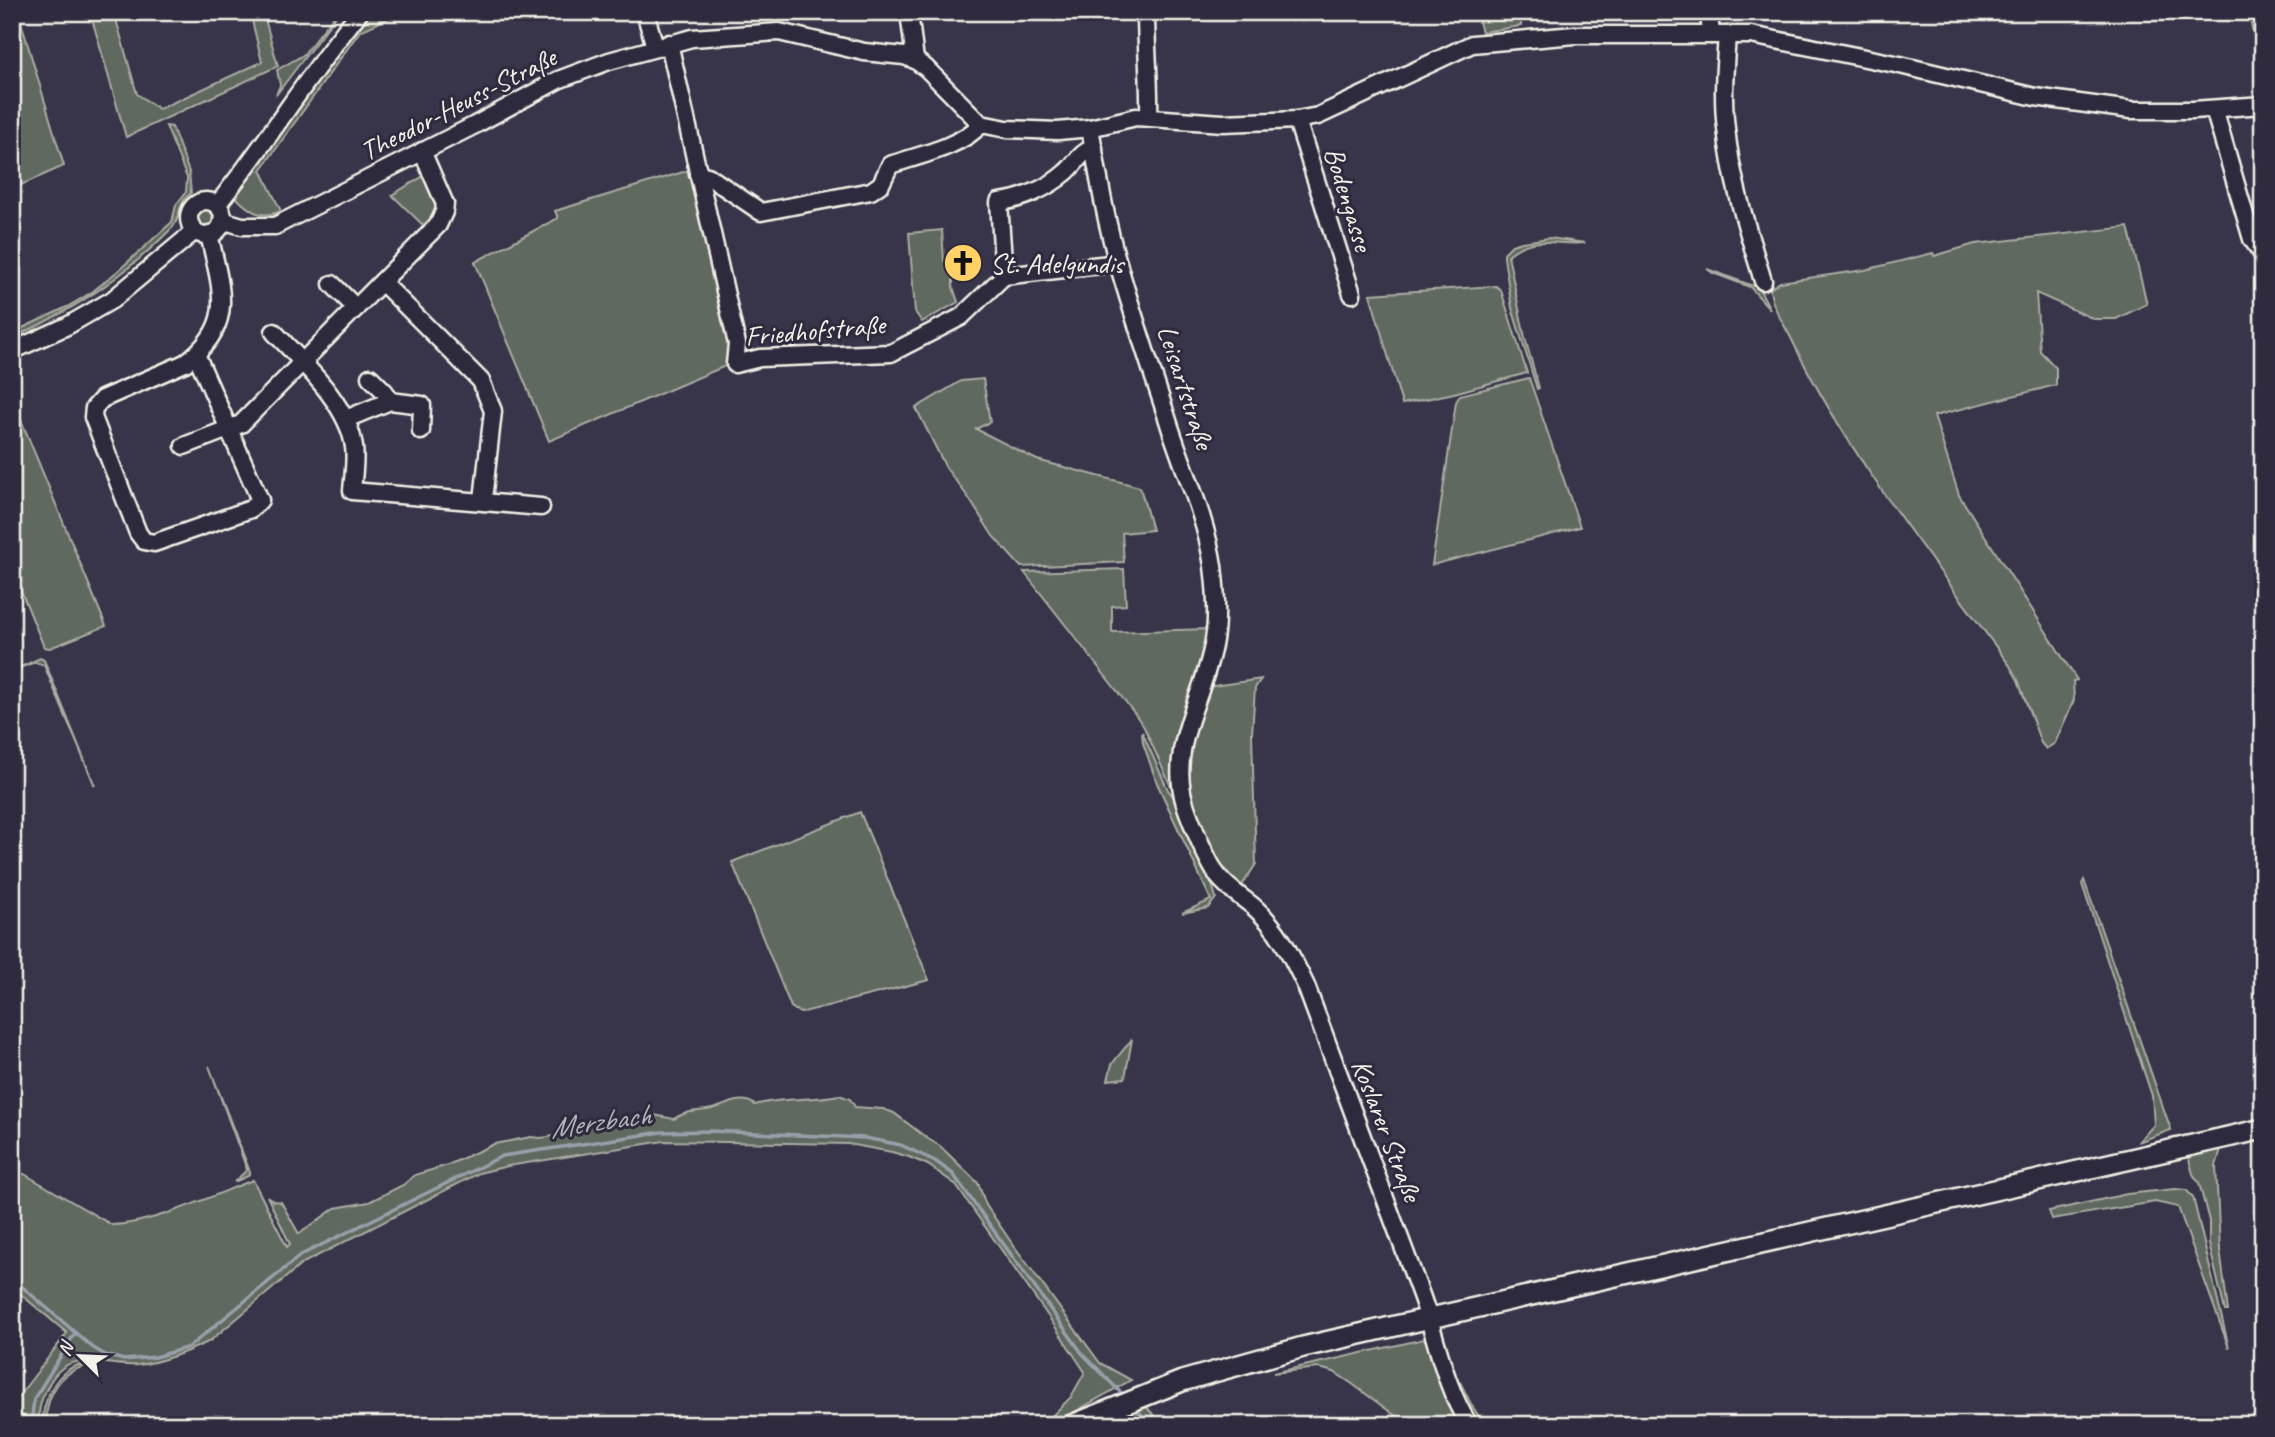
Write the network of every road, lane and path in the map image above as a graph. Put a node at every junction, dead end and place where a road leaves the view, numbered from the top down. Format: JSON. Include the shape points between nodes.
{"nodes":[{"id":1,"x":360,"y":12,"type":"edge"},
{"id":2,"x":645,"y":12,"type":"edge"},
{"id":3,"x":909,"y":12,"type":"edge"},
{"id":4,"x":1146,"y":12,"type":"edge"},
{"id":5,"x":1709,"y":12,"type":"edge"},
{"id":6,"x":1719,"y":35,"type":"junction"},
{"id":7,"x":662,"y":45,"type":"junction"},
{"id":8,"x":915,"y":60,"type":"junction"},
{"id":9,"x":2263,"y":105,"type":"edge"},
{"id":10,"x":2214,"y":109,"type":"junction"},
{"id":11,"x":1149,"y":117,"type":"junction"},
{"id":12,"x":1297,"y":120,"type":"junction"},
{"id":13,"x":981,"y":124,"type":"junction"},
{"id":14,"x":1090,"y":128,"type":"junction"},
{"id":15,"x":1094,"y":148,"type":"junction"},
{"id":16,"x":422,"y":151,"type":"junction"},
{"id":17,"x":698,"y":174,"type":"junction"},
{"id":18,"x":219,"y":213,"type":"junction"},
{"id":19,"x":202,"y":233,"type":"junction"},
{"id":20,"x":2263,"y":255,"type":"edge"},
{"id":21,"x":1118,"y":263,"type":"junction"},
{"id":22,"x":1004,"y":276,"type":"junction"},
{"id":23,"x":1763,"y":281,"type":"dead end"},
{"id":24,"x":382,"y":282,"type":"junction"},
{"id":25,"x":332,"y":284,"type":"dead end"},
{"id":26,"x":1352,"y":294,"type":"dead end"},
{"id":27,"x":356,"y":308,"type":"junction"},
{"id":28,"x":274,"y":332,"type":"dead end"},
{"id":29,"x":12,"y":351,"type":"edge"},
{"id":30,"x":196,"y":354,"type":"junction"},
{"id":31,"x":303,"y":362,"type":"junction"},
{"id":32,"x":370,"y":377,"type":"dead end"},
{"id":33,"x":390,"y":401,"type":"junction"},
{"id":34,"x":346,"y":419,"type":"junction"},
{"id":35,"x":229,"y":430,"type":"junction"},
{"id":36,"x":421,"y":431,"type":"dead end"},
{"id":37,"x":184,"y":446,"type":"dead end"},
{"id":38,"x":483,"y":500,"type":"junction"},
{"id":39,"x":541,"y":507,"type":"dead end"},
{"id":40,"x":1218,"y":876,"type":"joint"},
{"id":41,"x":2263,"y":1129,"type":"edge"},
{"id":42,"x":1430,"y":1318,"type":"junction"},
{"id":43,"x":1072,"y":1425,"type":"edge"},
{"id":44,"x":1469,"y":1425,"type":"edge"}],
"edges":[{"from":1,"to":18,"type":"street"},
{"from":2,"to":7,"type":"street","name":"Friedhofstraße"},
{"from":3,"to":8,"type":"street"},
{"from":4,"to":11,"type":"street"},
{"from":5,"to":6,"type":"street"},
{"from":6,"to":10,"type":"street","via":[[1751,35],[2035,97],[2131,110]]},
{"from":6,"to":12,"type":"street","via":[[1576,35],[1472,44],[1318,116]]},
{"from":6,"to":23,"type":"street","via":[[1726,130],[1741,206]]},
{"from":7,"to":8,"type":"street","name":"Theodor-Heuss-Straße","via":[[692,38],[779,32]]},
{"from":7,"to":16,"type":"street","name":"Theodor-Heuss-Straße","via":[[558,80]]},
{"from":7,"to":17,"type":"street","name":"Friedhofstraße"},
{"from":8,"to":13,"type":"street"},
{"from":9,"to":10,"type":"street"},
{"from":10,"to":20,"type":"street","via":[[2252,239]]},
{"from":11,"to":12,"type":"street","via":[[1223,123]]},
{"from":11,"to":14,"type":"street"},
{"from":12,"to":26,"type":"street","name":"Bodengasse"},
{"from":13,"to":14,"type":"street","via":[[1058,131]]},
{"from":13,"to":17,"type":"street","via":[[945,147],[890,165],[881,184],[871,191],[761,212]]},
{"from":14,"to":15,"type":"street","name":"Leisartstraße"},
{"from":15,"to":21,"type":"street","name":"Leisartstraße"},
{"from":15,"to":22,"type":"street","via":[[1084,151],[1052,183],[999,202]]},
{"from":16,"to":18,"type":"street","name":"Theodor-Heuss-Straße","via":[[275,226],[242,226]]},
{"from":16,"to":24,"type":"street","via":[[442,195],[444,212],[438,225]]},
{"from":17,"to":22,"type":"street","name":"Friedhofstraße","via":[[737,344],[735,364],[760,358],[891,353],[961,317]]},
{"from":18,"to":19,"type":"street","via":[[218,229]]},
{"from":18,"to":19,"type":"street","via":[[202,202],[193,207],[189,217]]},
{"from":19,"to":29,"type":"street","via":[[112,300]]},
{"from":19,"to":30,"type":"street","via":[[218,272],[221,306],[214,334]]},
{"from":21,"to":22,"type":"street"},
{"from":21,"to":40,"type":"street","name":"Leisartstraße","via":[[1208,535],[1217,618],[1209,663],[1183,738],[1179,776],[1186,806]]},
{"from":24,"to":27,"type":"street"},
{"from":24,"to":38,"type":"street","via":[[481,381],[493,411]]},
{"from":25,"to":27,"type":"street"},
{"from":27,"to":31,"type":"street"},
{"from":28,"to":31,"type":"street"},
{"from":30,"to":35,"type":"street"},
{"from":30,"to":35,"type":"street","via":[[94,408],[93,416],[144,541],[155,543],[251,509],[260,500]]},
{"from":31,"to":34,"type":"street"},
{"from":31,"to":35,"type":"street","via":[[241,424]]},
{"from":32,"to":33,"type":"street"},
{"from":33,"to":34,"type":"street"},
{"from":33,"to":36,"type":"street","via":[[422,405]]},
{"from":34,"to":38,"type":"street","via":[[355,450],[352,491]]},
{"from":35,"to":37,"type":"street"},
{"from":38,"to":39,"type":"street"},
{"from":40,"to":42,"type":"street","name":"Koslarer Straße","via":[[1262,915],[1290,951]]},
{"from":41,"to":42,"type":"main road"},
{"from":42,"to":43,"type":"main road","via":[[1241,1364],[1139,1397]]},
{"from":42,"to":44,"type":"street","name":"Koslarer Straße","via":[[1453,1398]]}]}
